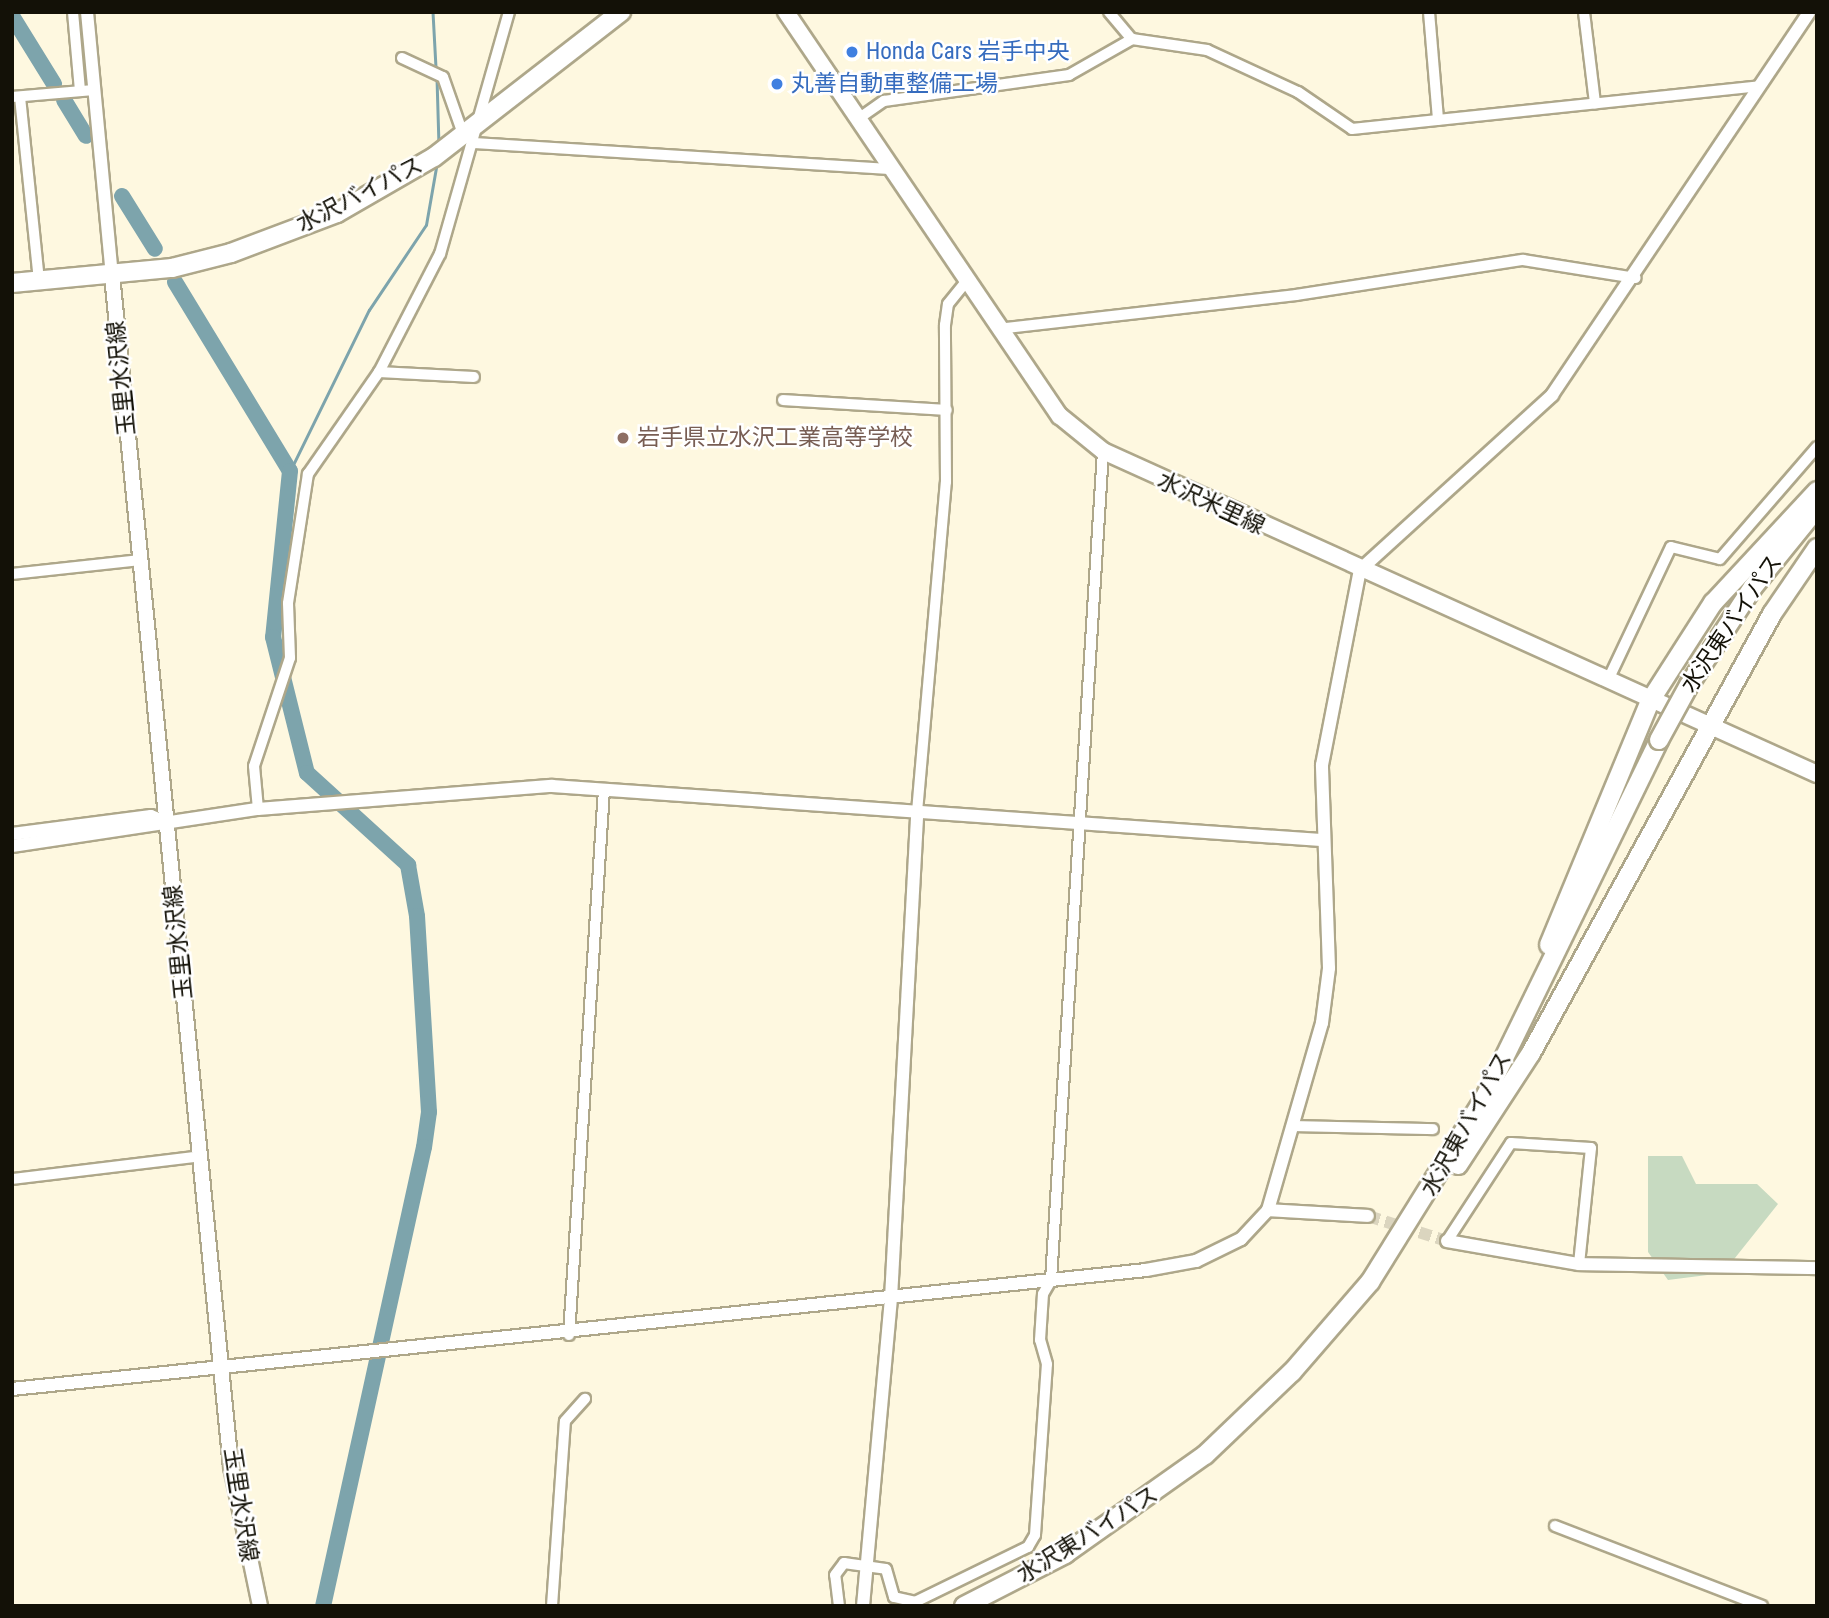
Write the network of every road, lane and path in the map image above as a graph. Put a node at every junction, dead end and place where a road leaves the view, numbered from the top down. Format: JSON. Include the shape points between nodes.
{"nodes":[{"id":1,"x":73,"y":12,"type":"edge"},
{"id":2,"x":87,"y":12,"type":"edge"},
{"id":3,"x":509,"y":12,"type":"edge"},
{"id":4,"x":621,"y":12,"type":"edge"},
{"id":5,"x":786,"y":12,"type":"edge"},
{"id":6,"x":1109,"y":12,"type":"edge"},
{"id":7,"x":1429,"y":12,"type":"edge"},
{"id":8,"x":1584,"y":12,"type":"edge"},
{"id":9,"x":1809,"y":12,"type":"edge"},
{"id":10,"x":1132,"y":39,"type":"junction"},
{"id":11,"x":402,"y":58,"type":"dead end"},
{"id":12,"x":1760,"y":86,"type":"junction"},
{"id":13,"x":94,"y":90,"type":"junction"},
{"id":14,"x":80,"y":91,"type":"junction"},
{"id":15,"x":16,"y":97,"type":"edge"},
{"id":16,"x":1595,"y":103,"type":"junction"},
{"id":17,"x":858,"y":119,"type":"junction"},
{"id":18,"x":1438,"y":120,"type":"junction"},
{"id":19,"x":472,"y":134,"type":"junction"},
{"id":20,"x":892,"y":169,"type":"junction"},
{"id":21,"x":112,"y":275,"type":"junction"},
{"id":22,"x":1636,"y":278,"type":"junction"},
{"id":23,"x":39,"y":280,"type":"junction"},
{"id":24,"x":12,"y":283,"type":"edge"},
{"id":25,"x":965,"y":283,"type":"junction"},
{"id":26,"x":998,"y":329,"type":"junction"},
{"id":27,"x":379,"y":372,"type":"junction"},
{"id":28,"x":474,"y":377,"type":"dead end"},
{"id":29,"x":783,"y":400,"type":"dead end"},
{"id":30,"x":947,"y":410,"type":"junction"},
{"id":31,"x":1817,"y":447,"type":"edge"},
{"id":32,"x":1103,"y":452,"type":"junction"},
{"id":33,"x":1817,"y":491,"type":"edge"},
{"id":34,"x":1817,"y":508,"type":"edge"},
{"id":35,"x":1817,"y":548,"type":"edge"},
{"id":36,"x":140,"y":560,"type":"junction"},
{"id":37,"x":1360,"y":570,"type":"junction"},
{"id":38,"x":12,"y":574,"type":"edge"},
{"id":39,"x":1608,"y":680,"type":"junction"},
{"id":40,"x":1650,"y":701,"type":"junction"},
{"id":41,"x":1711,"y":728,"type":"junction"},
{"id":42,"x":1817,"y":774,"type":"edge"},
{"id":43,"x":604,"y":789,"type":"junction"},
{"id":44,"x":258,"y":809,"type":"junction"},
{"id":45,"x":917,"y":812,"type":"junction"},
{"id":46,"x":166,"y":822,"type":"junction"},
{"id":47,"x":1080,"y":823,"type":"junction"},
{"id":48,"x":12,"y":834,"type":"edge"},
{"id":49,"x":1321,"y":841,"type":"junction"},
{"id":50,"x":12,"y":846,"type":"edge"},
{"id":51,"x":1485,"y":1097,"type":"junction"},
{"id":52,"x":1297,"y":1126,"type":"junction"},
{"id":53,"x":1433,"y":1129,"type":"dead end"},
{"id":54,"x":202,"y":1156,"type":"junction"},
{"id":55,"x":12,"y":1179,"type":"edge"},
{"id":56,"x":1268,"y":1210,"type":"junction"},
{"id":57,"x":1368,"y":1216,"type":"tunnel mouth"},
{"id":58,"x":1447,"y":1241,"type":"joint"},
{"id":59,"x":1579,"y":1264,"type":"junction"},
{"id":60,"x":1817,"y":1268,"type":"edge"},
{"id":61,"x":1051,"y":1279,"type":"junction"},
{"id":62,"x":1370,"y":1282,"type":"junction"},
{"id":63,"x":891,"y":1298,"type":"junction"},
{"id":64,"x":569,"y":1335,"type":"junction"},
{"id":65,"x":223,"y":1364,"type":"junction"},
{"id":66,"x":12,"y":1389,"type":"edge"},
{"id":67,"x":586,"y":1399,"type":"dead end"},
{"id":68,"x":1555,"y":1525,"type":"dead end"},
{"id":69,"x":864,"y":1564,"type":"junction"},
{"id":70,"x":260,"y":1606,"type":"edge"},
{"id":71,"x":552,"y":1606,"type":"edge"},
{"id":72,"x":839,"y":1606,"type":"edge"},
{"id":73,"x":863,"y":1606,"type":"edge"},
{"id":74,"x":964,"y":1606,"type":"edge"},
{"id":75,"x":1762,"y":1606,"type":"edge"}],
"edges":[{"from":1,"to":14,"type":"street"},
{"from":2,"to":13,"type":"street"},
{"from":3,"to":19,"type":"street"},
{"from":4,"to":19,"type":"highway","name":"水沢バイパス"},
{"from":5,"to":17,"type":"main road","name":"水沢米里線"},
{"from":6,"to":10,"type":"street"},
{"from":7,"to":18,"type":"street"},
{"from":8,"to":16,"type":"street"},
{"from":9,"to":12,"type":"street"},
{"from":10,"to":17,"type":"street","via":[[1069,75],[884,101]]},
{"from":10,"to":18,"type":"street","via":[[1207,50],[1298,92],[1352,129]]},
{"from":11,"to":19,"type":"street","via":[[443,77]]},
{"from":12,"to":16,"type":"street"},
{"from":12,"to":22,"type":"street"},
{"from":13,"to":14,"type":"street"},
{"from":13,"to":21,"type":"street"},
{"from":14,"to":15,"type":"street"},
{"from":15,"to":23,"type":"street"},
{"from":16,"to":18,"type":"street"},
{"from":17,"to":20,"type":"main road","name":"水沢米里線"},
{"from":19,"to":20,"type":"street"},
{"from":19,"to":21,"type":"highway","name":"水沢バイパス","via":[[378,192],[313,223],[231,253]]},
{"from":19,"to":27,"type":"street","via":[[440,254]]},
{"from":20,"to":25,"type":"main road","name":"水沢米里線"},
{"from":21,"to":23,"type":"highway","name":"水沢バイパス"},
{"from":21,"to":36,"type":"main road","name":"玉里水沢線"},
{"from":22,"to":26,"type":"street","via":[[1523,260],[1296,295]]},
{"from":22,"to":37,"type":"street","via":[[1552,395]]},
{"from":23,"to":24,"type":"highway","name":"水沢バイパス"},
{"from":25,"to":26,"type":"main road","name":"水沢米里線"},
{"from":25,"to":30,"type":"street","via":[[948,304],[944,325]]},
{"from":26,"to":32,"type":"main road","name":"水沢米里線","via":[[1060,416]]},
{"from":27,"to":28,"type":"street"},
{"from":27,"to":44,"type":"street","via":[[308,474],[288,603],[288,664],[254,766]]},
{"from":29,"to":30,"type":"street"},
{"from":30,"to":45,"type":"street"},
{"from":31,"to":39,"type":"street","via":[[1720,559],[1671,547]]},
{"from":32,"to":37,"type":"main road","name":"水沢米里線"},
{"from":32,"to":47,"type":"street"},
{"from":33,"to":40,"type":"highway","via":[[1713,603]]},
{"from":34,"to":51,"type":"highway","name":"水沢東バイパス","bridge":true,"via":[[1753,587],[1689,685]]},
{"from":35,"to":41,"type":"highway"},
{"from":36,"to":38,"type":"street"},
{"from":36,"to":46,"type":"main road","name":"玉里水沢線"},
{"from":37,"to":39,"type":"main road","name":"水沢米里線"},
{"from":37,"to":49,"type":"street","via":[[1332,693]]},
{"from":39,"to":40,"type":"main road","name":"水沢米里線"},
{"from":40,"to":41,"type":"main road","name":"水沢米里線"},
{"from":40,"to":51,"type":"highway"},
{"from":41,"to":42,"type":"main road","name":"水沢米里線"},
{"from":41,"to":62,"type":"highway","via":[[1531,1053]]},
{"from":43,"to":44,"type":"street","via":[[539,787]]},
{"from":43,"to":45,"type":"street"},
{"from":43,"to":64,"type":"street"},
{"from":44,"to":46,"type":"street"},
{"from":45,"to":47,"type":"street"},
{"from":45,"to":63,"type":"street"},
{"from":46,"to":48,"type":"street","via":[[151,816]]},
{"from":46,"to":50,"type":"street"},
{"from":46,"to":54,"type":"main road","name":"玉里水沢線"},
{"from":47,"to":49,"type":"street"},
{"from":47,"to":61,"type":"street"},
{"from":49,"to":52,"type":"street","via":[[1329,968]]},
{"from":51,"to":62,"type":"highway","name":"水沢東バイパス"},
{"from":52,"to":53,"type":"street"},
{"from":52,"to":56,"type":"street"},
{"from":54,"to":55,"type":"street"},
{"from":54,"to":65,"type":"main road","name":"玉里水沢線"},
{"from":56,"to":57,"type":"street"},
{"from":56,"to":61,"type":"street","via":[[1241,1239],[1196,1261]]},
{"from":58,"to":59,"type":"street"},
{"from":58,"to":59,"type":"street","via":[[1511,1143],[1591,1149]]},
{"from":59,"to":60,"type":"street"},
{"from":61,"to":63,"type":"street"},
{"from":61,"to":69,"type":"street","via":[[1043,1294],[1040,1340],[1047,1364],[1037,1519],[1028,1547],[915,1602],[894,1597],[886,1569]]},
{"from":62,"to":74,"type":"highway","name":"水沢東バイパス","via":[[1292,1372],[1205,1455],[1065,1554]]},
{"from":63,"to":64,"type":"street"},
{"from":63,"to":69,"type":"street"},
{"from":64,"to":65,"type":"street"},
{"from":65,"to":66,"type":"street"},
{"from":65,"to":70,"type":"main road","name":"玉里水沢線","via":[[238,1521]]},
{"from":67,"to":71,"type":"street","via":[[565,1421]]},
{"from":68,"to":75,"type":"street"},
{"from":69,"to":72,"type":"street","via":[[836,1570]]},
{"from":69,"to":73,"type":"street"}]}
